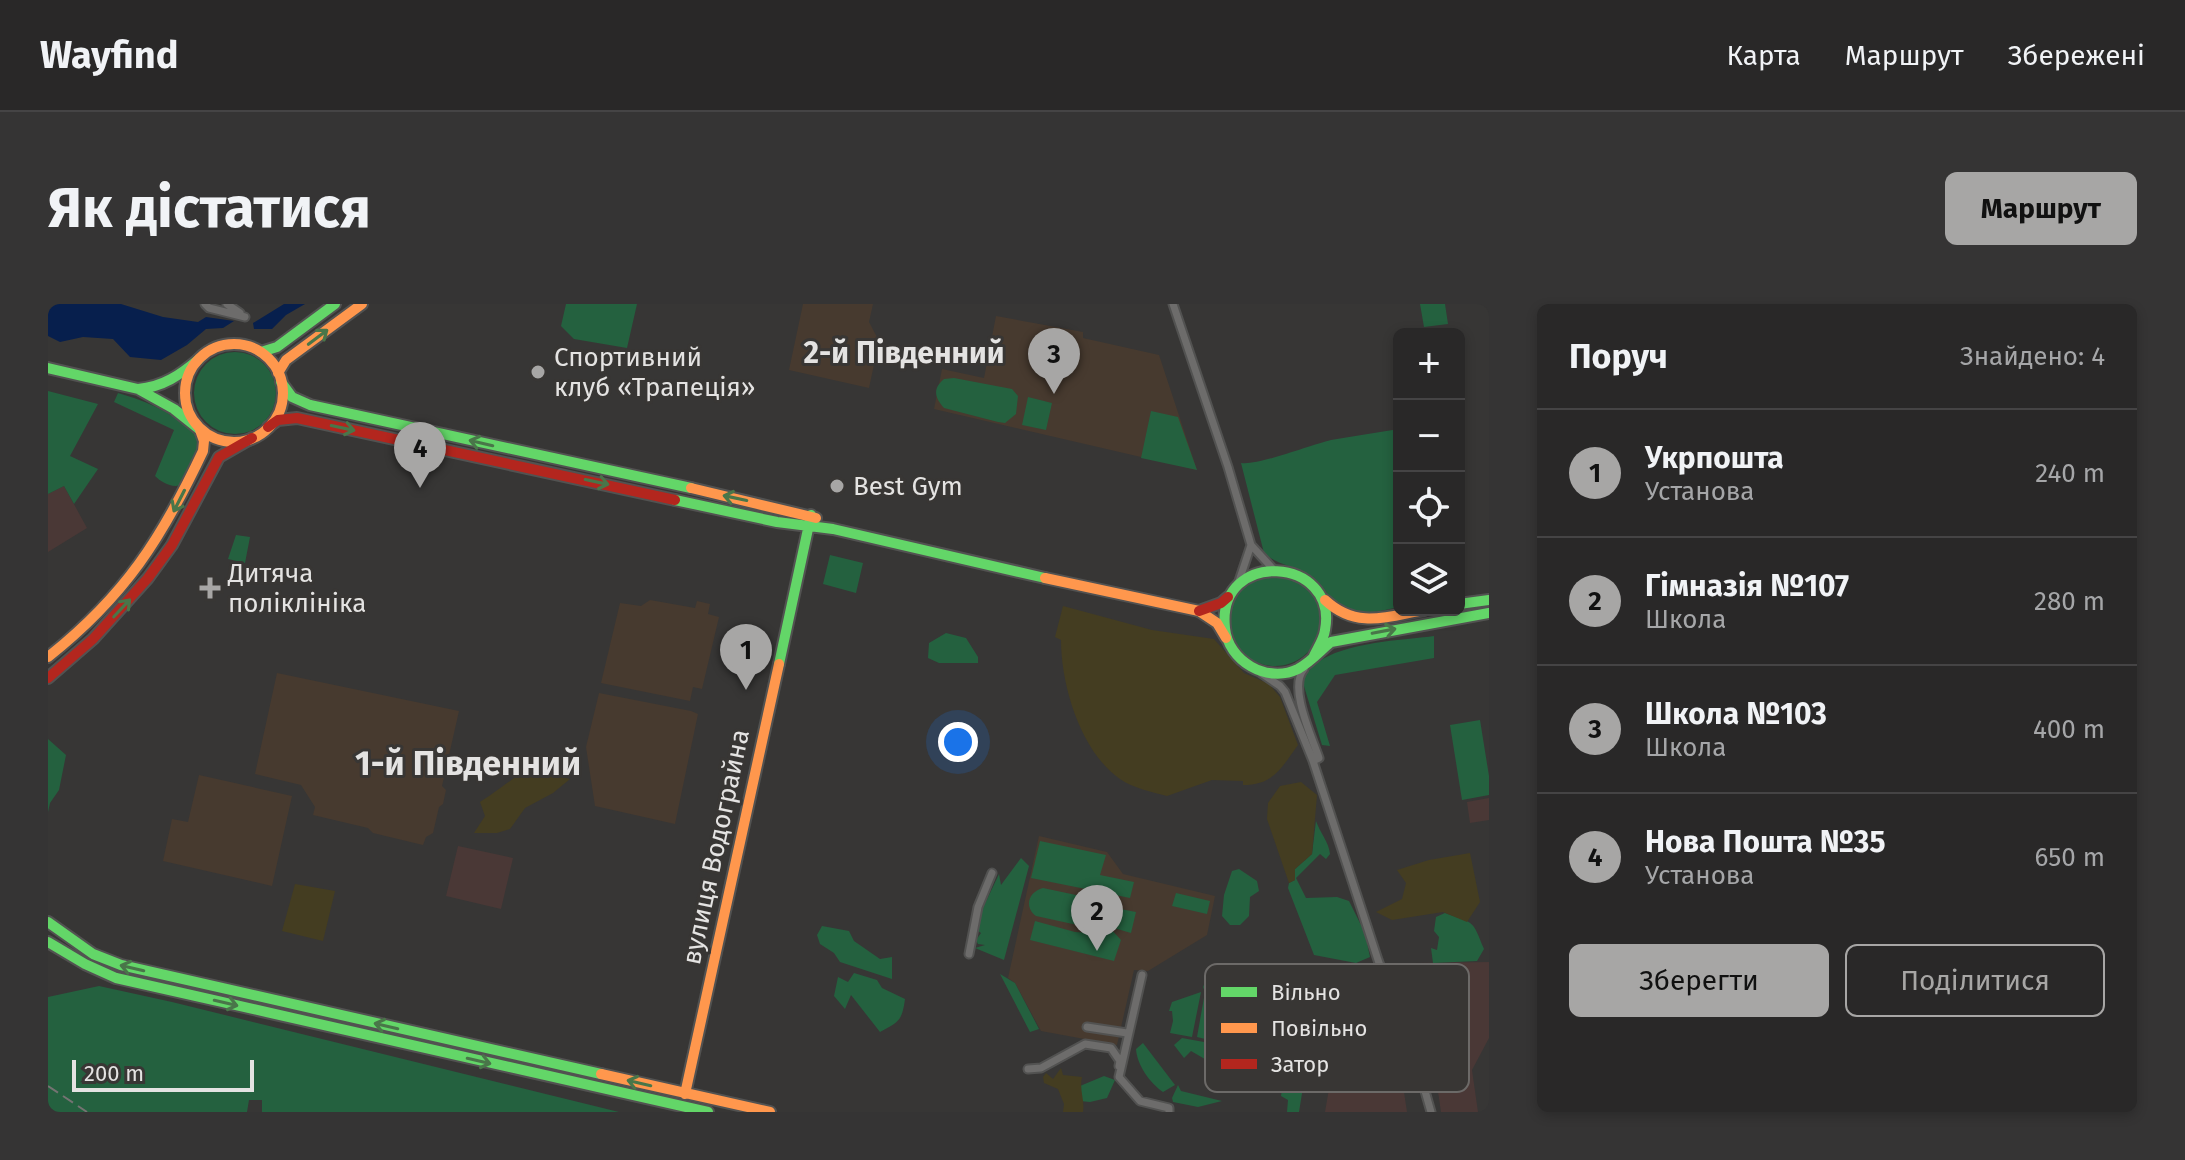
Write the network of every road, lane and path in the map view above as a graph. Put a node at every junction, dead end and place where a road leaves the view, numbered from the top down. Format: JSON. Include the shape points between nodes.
{"nodes":[{"id":1,"x":205,"y":304,"type":"edge"},
{"id":2,"x":227,"y":304,"type":"edge"},
{"id":3,"x":335,"y":304,"type":"edge"},
{"id":4,"x":362,"y":304,"type":"edge"},
{"id":5,"x":1173,"y":304,"type":"edge"},
{"id":6,"x":261,"y":352,"type":"junction"},
{"id":7,"x":199,"y":359,"type":"junction"},
{"id":8,"x":48,"y":368,"type":"edge"},
{"id":9,"x":280,"y":377,"type":"junction"},
{"id":10,"x":138,"y":389,"type":"junction"},
{"id":11,"x":268,"y":427,"type":"junction"},
{"id":12,"x":199,"y":429,"type":"junction"},
{"id":13,"x":252,"y":438,"type":"junction"},
{"id":14,"x":811,"y":515,"type":"junction"},
{"id":15,"x":783,"y":523,"type":"junction"},
{"id":16,"x":808,"y":528,"type":"junction"},
{"id":17,"x":830,"y":529,"type":"junction"},
{"id":18,"x":1251,"y":545,"type":"junction"},
{"id":19,"x":803,"y":550,"type":"junction"},
{"id":20,"x":1273,"y":569,"type":"junction"},
{"id":21,"x":1237,"y":586,"type":"junction"},
{"id":22,"x":1323,"y":599,"type":"junction"},
{"id":23,"x":1489,"y":600,"type":"edge"},
{"id":24,"x":1465,"y":603,"type":"edge"},
{"id":25,"x":1199,"y":611,"type":"junction"},
{"id":26,"x":1489,"y":613,"type":"edge"},
{"id":27,"x":1393,"y":614,"type":"edge"},
{"id":28,"x":1226,"y":638,"type":"junction"},
{"id":29,"x":52,"y":654,"type":"edge"},
{"id":30,"x":1313,"y":658,"type":"junction"},
{"id":31,"x":66,"y":663,"type":"junction"},
{"id":32,"x":1259,"y":672,"type":"junction"},
{"id":33,"x":48,"y":678,"type":"edge"},
{"id":34,"x":1316,"y":760,"type":"junction"},
{"id":35,"x":992,"y":873,"type":"dead end"},
{"id":36,"x":48,"y":922,"type":"edge"},
{"id":37,"x":48,"y":942,"type":"edge"},
{"id":38,"x":969,"y":954,"type":"dead end"},
{"id":39,"x":1379,"y":964,"type":"edge"},
{"id":40,"x":1142,"y":975,"type":"dead end"},
{"id":41,"x":1087,"y":1027,"type":"dead end"},
{"id":42,"x":1127,"y":1033,"type":"junction"},
{"id":43,"x":1028,"y":1069,"type":"dead end"},
{"id":44,"x":1119,"y":1077,"type":"junction"},
{"id":45,"x":1425,"y":1092,"type":"edge"},
{"id":46,"x":685,"y":1094,"type":"junction"},
{"id":47,"x":682,"y":1107,"type":"junction"},
{"id":48,"x":708,"y":1112,"type":"edge"},
{"id":49,"x":770,"y":1112,"type":"edge"},
{"id":50,"x":1169,"y":1112,"type":"edge"},
{"id":51,"x":1431,"y":1112,"type":"edge"}],
"edges":[{"from":1,"to":2,"type":"street","via":[[245,317]]},
{"from":3,"to":6,"type":"street","via":[[277,347]]},
{"from":9,"to":4,"type":"street","one_way":true,"via":[[286,360]]},
{"from":5,"to":18,"type":"street"},
{"from":6,"to":7,"type":"street","via":[[240,344],[218,347]]},
{"from":6,"to":9,"type":"street"},
{"from":7,"to":10,"type":"street","via":[[169,383]]},
{"from":7,"to":12,"type":"street","via":[[186,390],[189,412]]},
{"from":8,"to":10,"type":"street"},
{"from":9,"to":11,"type":"street","via":[[281,406]]},
{"from":14,"to":9,"type":"street","one_way":true,"via":[[310,405],[292,397]]},
{"from":10,"to":12,"type":"street"},
{"from":11,"to":13,"type":"street"},
{"from":11,"to":15,"type":"street","one_way":true,"via":[[297,418]]},
{"from":12,"to":13,"type":"street","via":[[220,440]]},
{"from":12,"to":29,"type":"street","one_way":true,"via":[[203,451],[161,534],[122,587]]},
{"from":31,"to":13,"type":"street","one_way":true,"via":[[148,578],[219,457]]},
{"from":14,"to":16,"type":"street","name":"вулиця Водограйна"},
{"from":14,"to":17,"type":"street"},
{"from":15,"to":16,"type":"street"},
{"from":15,"to":19,"type":"street"},
{"from":16,"to":17,"type":"street"},
{"from":16,"to":19,"type":"street","name":"вулиця Водограйна"},
{"from":17,"to":19,"type":"street","via":[[813,537]]},
{"from":17,"to":25,"type":"street"},
{"from":18,"to":20,"type":"street"},
{"from":18,"to":21,"type":"street"},
{"from":19,"to":46,"type":"street","name":"вулиця Водограйна"},
{"from":20,"to":21,"type":"street"},
{"from":20,"to":22,"type":"street","via":[[1299,574]]},
{"from":21,"to":25,"type":"street","via":[[1221,603]]},
{"from":21,"to":28,"type":"street","via":[[1226,606]]},
{"from":22,"to":27,"type":"street","via":[[1343,617]]},
{"from":22,"to":30,"type":"street","via":[[1326,634]]},
{"from":23,"to":24,"type":"street"},
{"from":25,"to":28,"type":"street","via":[[1217,623]]},
{"from":30,"to":26,"type":"street","one_way":true,"via":[[1343,638]]},
{"from":28,"to":32,"type":"street","via":[[1239,659]]},
{"from":29,"to":31,"type":"street"},
{"from":30,"to":32,"type":"street","via":[[1290,672]]},
{"from":30,"to":34,"type":"street","via":[[1297,682]]},
{"from":31,"to":33,"type":"street"},
{"from":32,"to":34,"type":"street","via":[[1285,692]]},
{"from":34,"to":39,"type":"street"},
{"from":35,"to":38,"type":"street","via":[[978,907]]},
{"from":46,"to":36,"type":"street","one_way":true,"via":[[121,965],[93,954]]},
{"from":37,"to":47,"type":"street","one_way":true,"via":[[116,978]]},
{"from":40,"to":42,"type":"street"},
{"from":41,"to":42,"type":"street"},
{"from":42,"to":44,"type":"street"},
{"from":43,"to":44,"type":"street","via":[[1041,1068],[1085,1044],[1111,1048],[1120,1061]]},
{"from":44,"to":50,"type":"street","via":[[1140,1101]]},
{"from":45,"to":51,"type":"street"},
{"from":46,"to":47,"type":"street","name":"вулиця Водограйна"},
{"from":46,"to":49,"type":"street"},
{"from":47,"to":48,"type":"street"}]}
